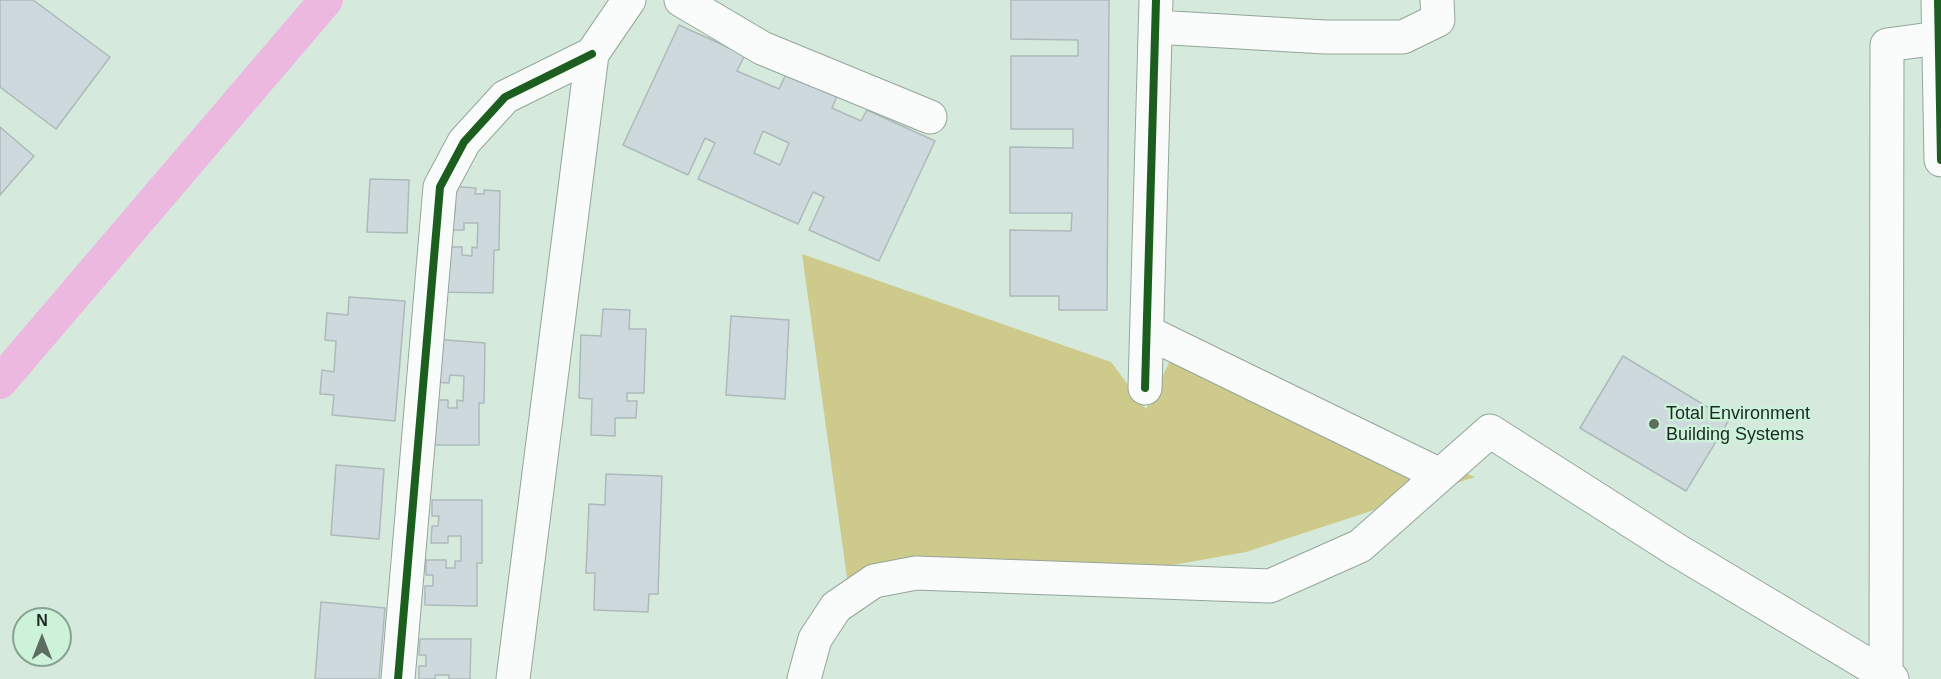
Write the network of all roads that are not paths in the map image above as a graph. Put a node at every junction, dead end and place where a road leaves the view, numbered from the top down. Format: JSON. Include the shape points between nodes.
{"nodes":[{"id":1,"x":629,"y":0,"type":"edge"},
{"id":2,"x":681,"y":0,"type":"edge"},
{"id":3,"x":1437,"y":0,"type":"edge"},
{"id":4,"x":1938,"y":0,"type":"edge"},
{"id":5,"x":1155,"y":14,"type":"edge"},
{"id":6,"x":1938,"y":38,"type":"junction"},
{"id":7,"x":592,"y":54,"type":"junction"},
{"id":8,"x":930,"y":117,"type":"dead end"},
{"id":9,"x":1941,"y":160,"type":"edge"},
{"id":10,"x":1147,"y":332,"type":"junction"},
{"id":11,"x":1145,"y":388,"type":"dead end"},
{"id":12,"x":1440,"y":475,"type":"junction"},
{"id":13,"x":1889,"y":677,"type":"edge"},
{"id":14,"x":398,"y":679,"type":"edge"},
{"id":15,"x":513,"y":679,"type":"edge"},
{"id":16,"x":804,"y":679,"type":"edge"}],
"edges":[{"from":1,"to":7,"type":"street"},
{"from":2,"to":8,"type":"street","via":[[762,48]]},
{"from":3,"to":5,"type":"street","via":[[1438,20],[1402,37],[1325,37]]},
{"from":4,"to":6,"type":"street"},
{"from":5,"to":10,"type":"street"},
{"from":6,"to":9,"type":"street"},
{"from":6,"to":13,"type":"street","via":[[1887,45]]},
{"from":7,"to":14,"type":"street","via":[[505,97],[464,142],[440,187]]},
{"from":7,"to":15,"type":"street"},
{"from":10,"to":11,"type":"street"},
{"from":10,"to":12,"type":"street"},
{"from":12,"to":13,"type":"street","via":[[1490,431],[1678,551]]},
{"from":12,"to":16,"type":"street","via":[[1360,546],[1270,586],[916,573],[874,581],[836,607],[815,639]]}]}
